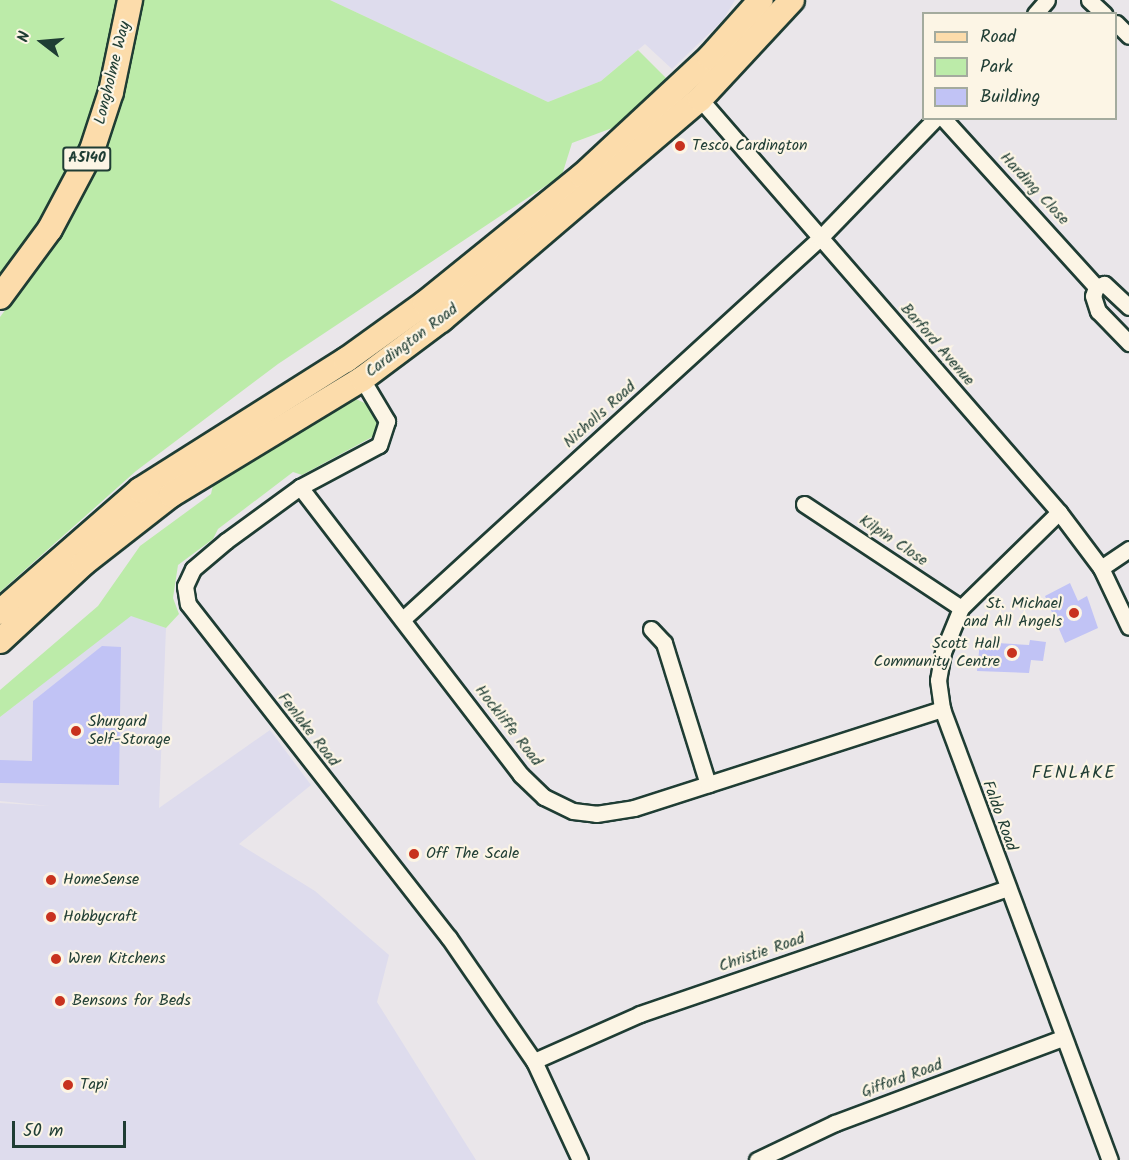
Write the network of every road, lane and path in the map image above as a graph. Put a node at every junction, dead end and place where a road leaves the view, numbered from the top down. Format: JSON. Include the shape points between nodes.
{"nodes":[{"id":1,"x":130,"y":0,"type":"edge"},
{"id":2,"x":761,"y":0,"type":"edge"},
{"id":3,"x":792,"y":0,"type":"edge"},
{"id":4,"x":1047,"y":0,"type":"edge"},
{"id":5,"x":1089,"y":0,"type":"edge"},
{"id":6,"x":1037,"y":12,"type":"edge"},
{"id":7,"x":1102,"y":12,"type":"edge"},
{"id":8,"x":1117,"y":24,"type":"edge"},
{"id":9,"x":1129,"y":36,"type":"edge"},
{"id":10,"x":700,"y":99,"type":"junction"},
{"id":11,"x":934,"y":120,"type":"edge"},
{"id":12,"x":945,"y":120,"type":"edge"},
{"id":13,"x":820,"y":238,"type":"junction"},
{"id":14,"x":1096,"y":286,"type":"junction"},
{"id":15,"x":0,"y":297,"type":"edge"},
{"id":16,"x":1129,"y":307,"type":"edge"},
{"id":17,"x":1129,"y":343,"type":"edge"},
{"id":18,"x":362,"y":379,"type":"junction"},
{"id":19,"x":300,"y":487,"type":"junction"},
{"id":20,"x":804,"y":504,"type":"dead end"},
{"id":21,"x":1059,"y":512,"type":"junction"},
{"id":22,"x":1129,"y":549,"type":"edge"},
{"id":23,"x":1101,"y":568,"type":"junction"},
{"id":24,"x":961,"y":608,"type":"junction"},
{"id":25,"x":0,"y":612,"type":"edge"},
{"id":26,"x":404,"y":618,"type":"junction"},
{"id":27,"x":1129,"y":627,"type":"edge"},
{"id":28,"x":651,"y":629,"type":"dead end"},
{"id":29,"x":0,"y":641,"type":"edge"},
{"id":30,"x":942,"y":709,"type":"junction"},
{"id":31,"x":708,"y":784,"type":"junction"},
{"id":32,"x":1006,"y":889,"type":"junction"},
{"id":33,"x":1062,"y":1038,"type":"junction"},
{"id":34,"x":534,"y":1061,"type":"junction"},
{"id":35,"x":580,"y":1160,"type":"edge"},
{"id":36,"x":757,"y":1160,"type":"edge"},
{"id":37,"x":1110,"y":1160,"type":"edge"}],
"edges":[{"from":1,"to":15,"type":"main road","name":"Longholme Way","number":"A5140","via":[[111,92],[92,150],[50,229]]},
{"from":2,"to":25,"type":"main road","name":"Cardington Road","via":[[710,57],[582,176],[425,303],[346,360],[140,490]]},
{"from":3,"to":10,"type":"main road","name":"Cardington Road"},
{"from":4,"to":6,"type":"street"},
{"from":5,"to":7,"type":"street"},
{"from":8,"to":9,"type":"street"},
{"from":10,"to":13,"type":"street","name":"Barford Avenue"},
{"from":10,"to":18,"type":"main road","name":"Cardington Road","via":[[458,306]]},
{"from":11,"to":13,"type":"street","name":"Nicholls Road"},
{"from":12,"to":14,"type":"street","name":"Harding Close"},
{"from":13,"to":21,"type":"street","name":"Barford Avenue"},
{"from":13,"to":26,"type":"street","name":"Nicholls Road"},
{"from":14,"to":16,"type":"street","name":"Harding Close","via":[[1104,284]]},
{"from":14,"to":17,"type":"street","via":[[1093,296],[1098,311]]},
{"from":18,"to":19,"type":"street","name":"Fenlake Road","via":[[387,420],[379,445]]},
{"from":18,"to":29,"type":"main road","name":"Cardington Road","via":[[236,451],[171,495],[84,563]]},
{"from":19,"to":26,"type":"street","name":"Hockliffe Road"},
{"from":19,"to":34,"type":"street","name":"Fenlake Road","via":[[193,569],[185,586],[188,604],[449,938]]},
{"from":20,"to":24,"type":"street","name":"Kilpin Close"},
{"from":21,"to":23,"type":"street","name":"Barford Avenue"},
{"from":21,"to":24,"type":"street","name":"Faldo Road"},
{"from":22,"to":23,"type":"street"},
{"from":23,"to":27,"type":"street","name":"Barford Avenue"},
{"from":24,"to":30,"type":"street","name":"Faldo Road","via":[[943,652],[938,680]]},
{"from":26,"to":31,"type":"street","name":"Hockliffe Road","via":[[521,775],[544,797],[573,811],[596,814],[634,808]]},
{"from":28,"to":31,"type":"street","via":[[664,643]]},
{"from":30,"to":31,"type":"street","name":"Hockliffe Road"},
{"from":30,"to":32,"type":"street","name":"Faldo Road"},
{"from":32,"to":33,"type":"street","name":"Faldo Road"},
{"from":32,"to":34,"type":"street","name":"Christie Road","via":[[640,1014]]},
{"from":33,"to":36,"type":"street","name":"Gifford Road","via":[[835,1123]]},
{"from":33,"to":37,"type":"street","name":"Faldo Road"},
{"from":34,"to":35,"type":"street","name":"Fenlake Road"}]}
